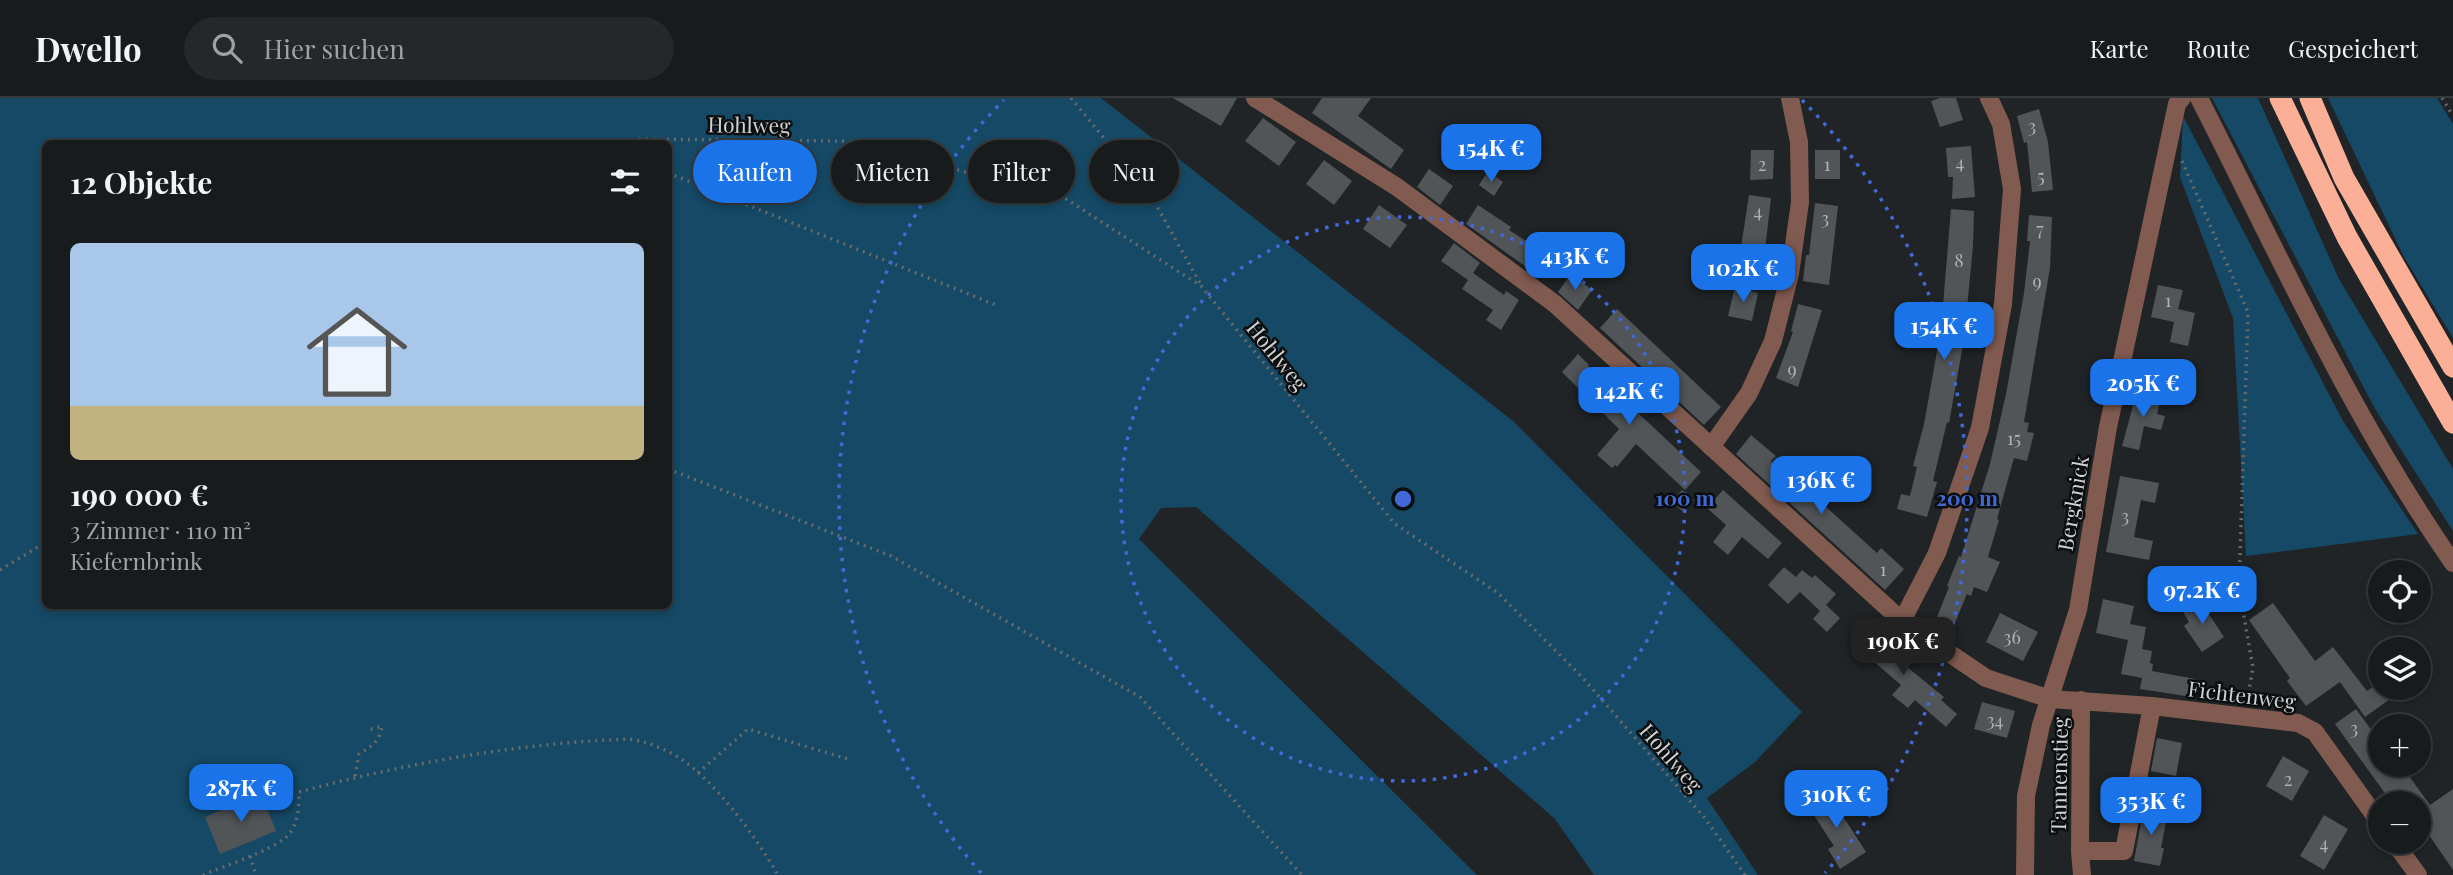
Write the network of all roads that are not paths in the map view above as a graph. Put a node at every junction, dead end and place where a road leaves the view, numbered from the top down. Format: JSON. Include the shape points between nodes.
{"nodes":[{"id":1,"x":1255,"y":98,"type":"edge"},
{"id":2,"x":1790,"y":98,"type":"edge"},
{"id":3,"x":1989,"y":98,"type":"edge"},
{"id":4,"x":2182,"y":98,"type":"edge"},
{"id":5,"x":2199,"y":98,"type":"edge"},
{"id":6,"x":2280,"y":98,"type":"edge"},
{"id":7,"x":2310,"y":98,"type":"edge"},
{"id":8,"x":2453,"y":367,"type":"edge"},
{"id":9,"x":2453,"y":423,"type":"edge"},
{"id":10,"x":1711,"y":447,"type":"junction"},
{"id":11,"x":2453,"y":563,"type":"edge"},
{"id":12,"x":1902,"y":621,"type":"junction"},
{"id":13,"x":2050,"y":699,"type":"junction"},
{"id":14,"x":2081,"y":700,"type":"junction"},
{"id":15,"x":2152,"y":706,"type":"junction"},
{"id":16,"x":2368,"y":806,"type":"edge"},
{"id":17,"x":2080,"y":851,"type":"junction"},
{"id":18,"x":2402,"y":854,"type":"edge"},
{"id":19,"x":2025,"y":875,"type":"edge"},
{"id":20,"x":2082,"y":875,"type":"edge"},
{"id":21,"x":2417,"y":875,"type":"edge"}],
"edges":[{"from":1,"to":10,"type":"street","name":"Fichtenweg","via":[[1397,187],[1555,304]]},
{"from":2,"to":10,"type":"street","via":[[1798,142],[1800,202],[1790,274],[1773,341],[1749,393]]},
{"from":3,"to":12,"type":"street","via":[[2001,124],[2012,189],[2003,304],[1980,428],[1937,553]]},
{"from":4,"to":13,"type":"street","name":"Bergknick","via":[[2108,427],[2078,610]]},
{"from":5,"to":11,"type":"street","via":[[2346,387]]},
{"from":6,"to":9,"type":"highway","via":[[2347,237]]},
{"from":7,"to":8,"type":"highway","via":[[2344,178]]},
{"from":10,"to":12,"type":"street","name":"Fichtenweg"},
{"from":12,"to":13,"type":"street","name":"Fichtenweg","via":[[1986,678]]},
{"from":13,"to":14,"type":"street","name":"Fichtenweg"},
{"from":13,"to":19,"type":"street","name":"Bergknick","via":[[2026,796]]},
{"from":14,"to":15,"type":"street","name":"Fichtenweg"},
{"from":14,"to":17,"type":"street","name":"Tannenstieg"},
{"from":15,"to":16,"type":"street","name":"Fichtenweg","via":[[2298,723],[2315,732]]},
{"from":15,"to":17,"type":"street","name":"Tannenstieg","via":[[2124,850]]},
{"from":17,"to":20,"type":"street","name":"Tannenstieg"},
{"from":18,"to":21,"type":"street"}]}
